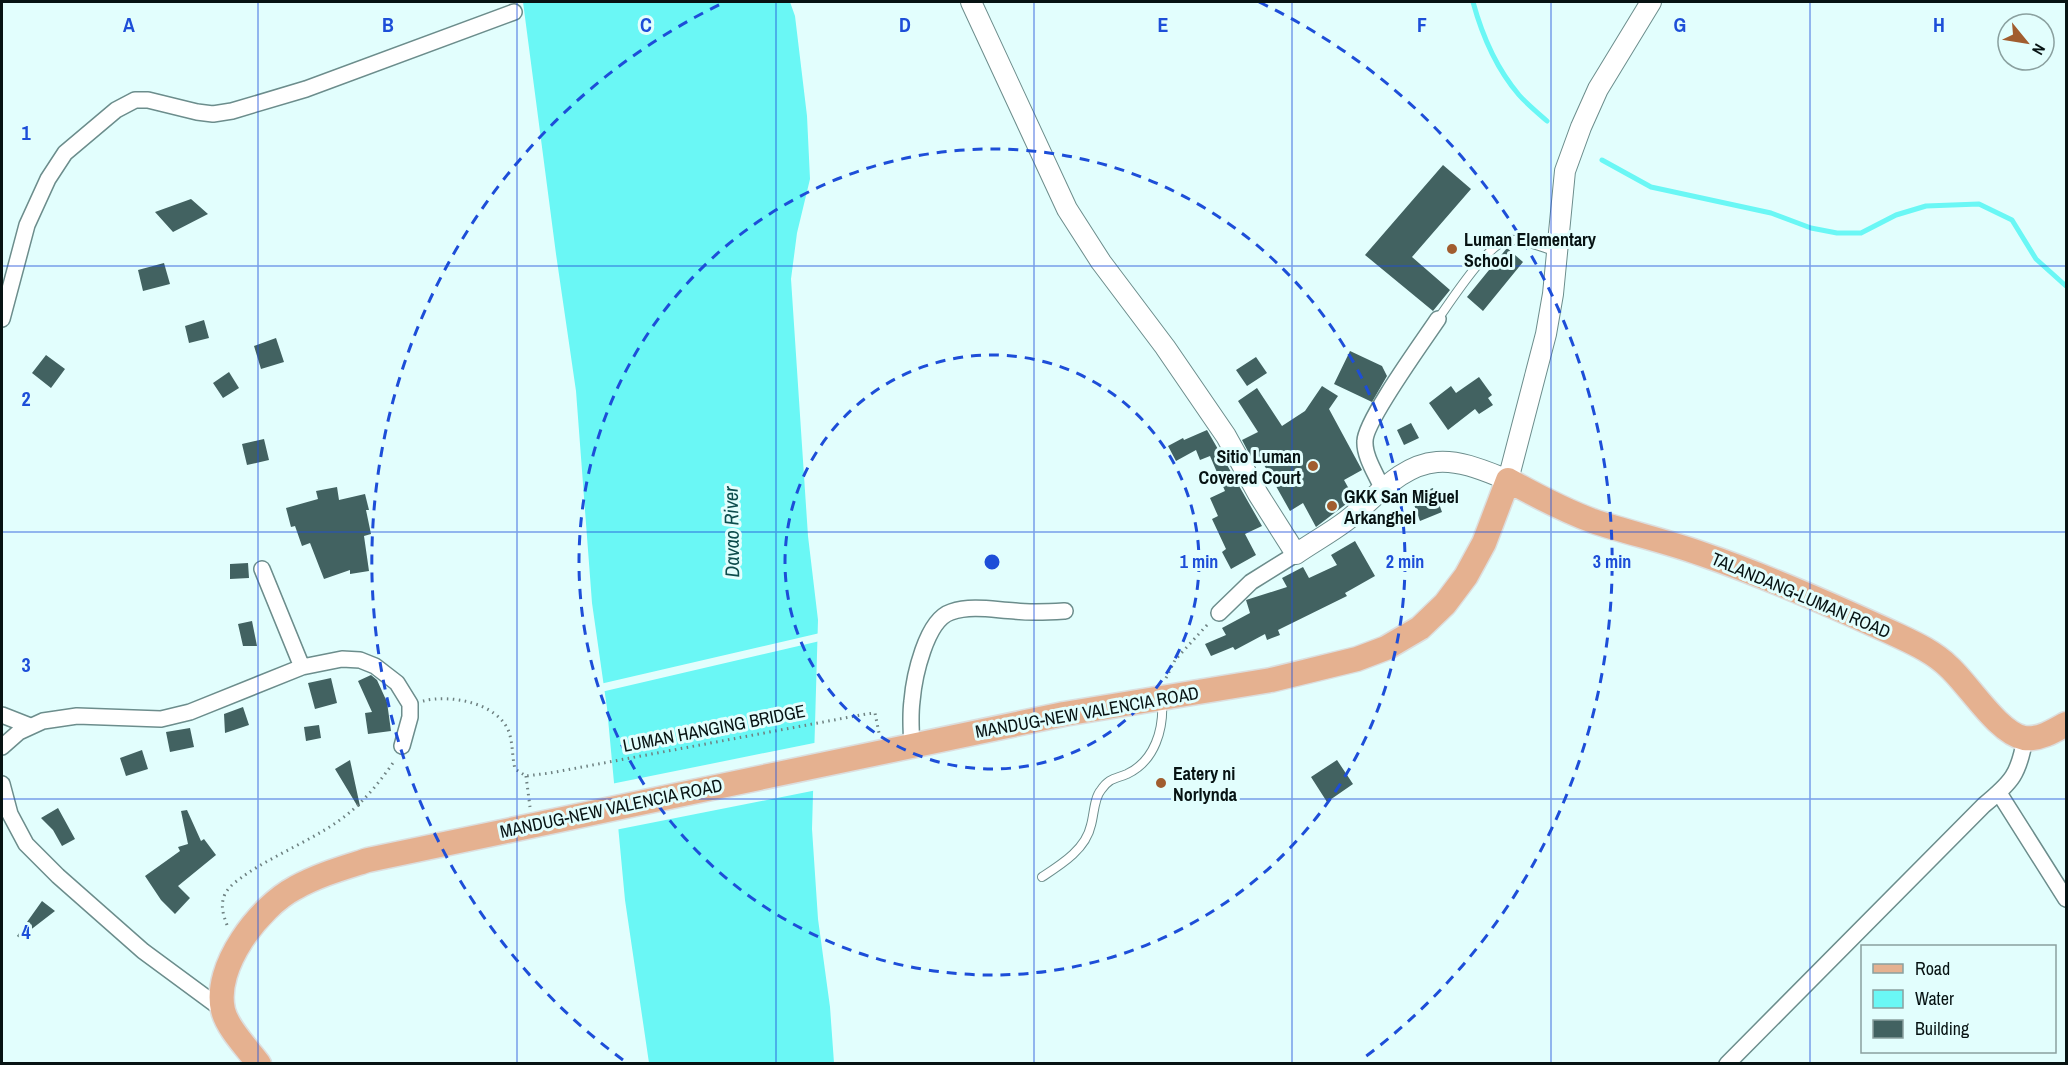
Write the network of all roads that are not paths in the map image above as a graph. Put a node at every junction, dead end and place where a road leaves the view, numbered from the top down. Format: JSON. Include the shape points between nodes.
{"nodes":[{"id":1,"x":971,"y":2,"type":"edge"},
{"id":2,"x":1651,"y":2,"type":"edge"},
{"id":3,"x":514,"y":12,"type":"dead end"},
{"id":4,"x":1558,"y":252,"type":"junction"},
{"id":5,"x":2,"y":319,"type":"edge"},
{"id":6,"x":1438,"y":319,"type":"joint"},
{"id":7,"x":1508,"y":480,"type":"junction"},
{"id":8,"x":1382,"y":488,"type":"junction"},
{"id":9,"x":1296,"y":554,"type":"junction"},
{"id":10,"x":262,"y":569,"type":"dead end"},
{"id":11,"x":1065,"y":611,"type":"dead end"},
{"id":12,"x":1219,"y":613,"type":"road end"},
{"id":13,"x":302,"y":667,"type":"junction"},
{"id":14,"x":1162,"y":697,"type":"junction"},
{"id":15,"x":2,"y":715,"type":"edge"},
{"id":16,"x":2067,"y":724,"type":"edge"},
{"id":17,"x":30,"y":726,"type":"junction"},
{"id":18,"x":2025,"y":738,"type":"junction"},
{"id":19,"x":402,"y":746,"type":"road end"},
{"id":20,"x":912,"y":746,"type":"junction"},
{"id":21,"x":2,"y":747,"type":"edge"},
{"id":22,"x":2,"y":784,"type":"edge"},
{"id":23,"x":1999,"y":793,"type":"junction"},
{"id":24,"x":1042,"y":877,"type":"dead end"},
{"id":25,"x":2067,"y":899,"type":"edge"},
{"id":26,"x":223,"y":1010,"type":"junction"},
{"id":27,"x":259,"y":1064,"type":"edge"},
{"id":28,"x":1727,"y":1064,"type":"edge"}],
"edges":[{"from":1,"to":9,"type":"street","via":[[1067,209],[1226,436]]},
{"from":2,"to":4,"type":"street","name":"MANDUG-NEW VALENCIA ROAD","via":[[1598,89],[1572,150],[1563,188]]},
{"from":3,"to":5,"type":"street","via":[[306,89],[232,111],[196,112],[148,100],[135,100],[116,110],[64,153],[48,178],[27,225]]},
{"from":4,"to":6,"type":"lane","via":[[1518,241],[1499,243]]},
{"from":4,"to":7,"type":"street","name":"MANDUG-NEW VALENCIA ROAD","via":[[1546,334]]},
{"from":6,"to":8,"type":"street","via":[[1365,434],[1364,444]]},
{"from":7,"to":8,"type":"street","via":[[1455,462],[1436,462],[1413,468]]},
{"from":7,"to":14,"type":"main road","name":"MANDUG-NEW VALENCIA ROAD","via":[[1497,514],[1466,576],[1420,628],[1357,659],[1271,680]]},
{"from":7,"to":18,"type":"main road","name":"TALANDANG-LUMAN ROAD","via":[[1570,512],[1701,553],[1912,642],[1949,666],[1993,716],[2008,730]]},
{"from":8,"to":9,"type":"street","via":[[1347,520]]},
{"from":9,"to":12,"type":"street","via":[[1251,582]]},
{"from":10,"to":13,"type":"street"},
{"from":11,"to":20,"type":"street","via":[[982,608],[949,612],[937,622],[919,664],[911,701]]},
{"from":13,"to":17,"type":"street","via":[[189,712],[161,719],[77,716]]},
{"from":13,"to":19,"type":"street","via":[[342,659],[360,660],[388,674],[410,704]]},
{"from":14,"to":20,"type":"main road","name":"MANDUG-NEW VALENCIA ROAD"},
{"from":14,"to":24,"type":"lane","via":[[1163,716],[1151,753],[1141,766],[1109,780],[1098,792],[1090,830],[1079,847]]},
{"from":15,"to":17,"type":"street"},
{"from":16,"to":18,"type":"main road","via":[[2050,733]]},
{"from":17,"to":21,"type":"street"},
{"from":18,"to":23,"type":"street","via":[[2017,771]]},
{"from":20,"to":26,"type":"main road","name":"MANDUG-NEW VALENCIA ROAD","via":[[596,810],[368,860],[326,874],[293,889],[258,917],[238,945],[227,970]]},
{"from":22,"to":26,"type":"street","via":[[10,814],[26,844],[143,951]]},
{"from":23,"to":25,"type":"street"},
{"from":23,"to":28,"type":"street"},
{"from":26,"to":27,"type":"main road"}]}
